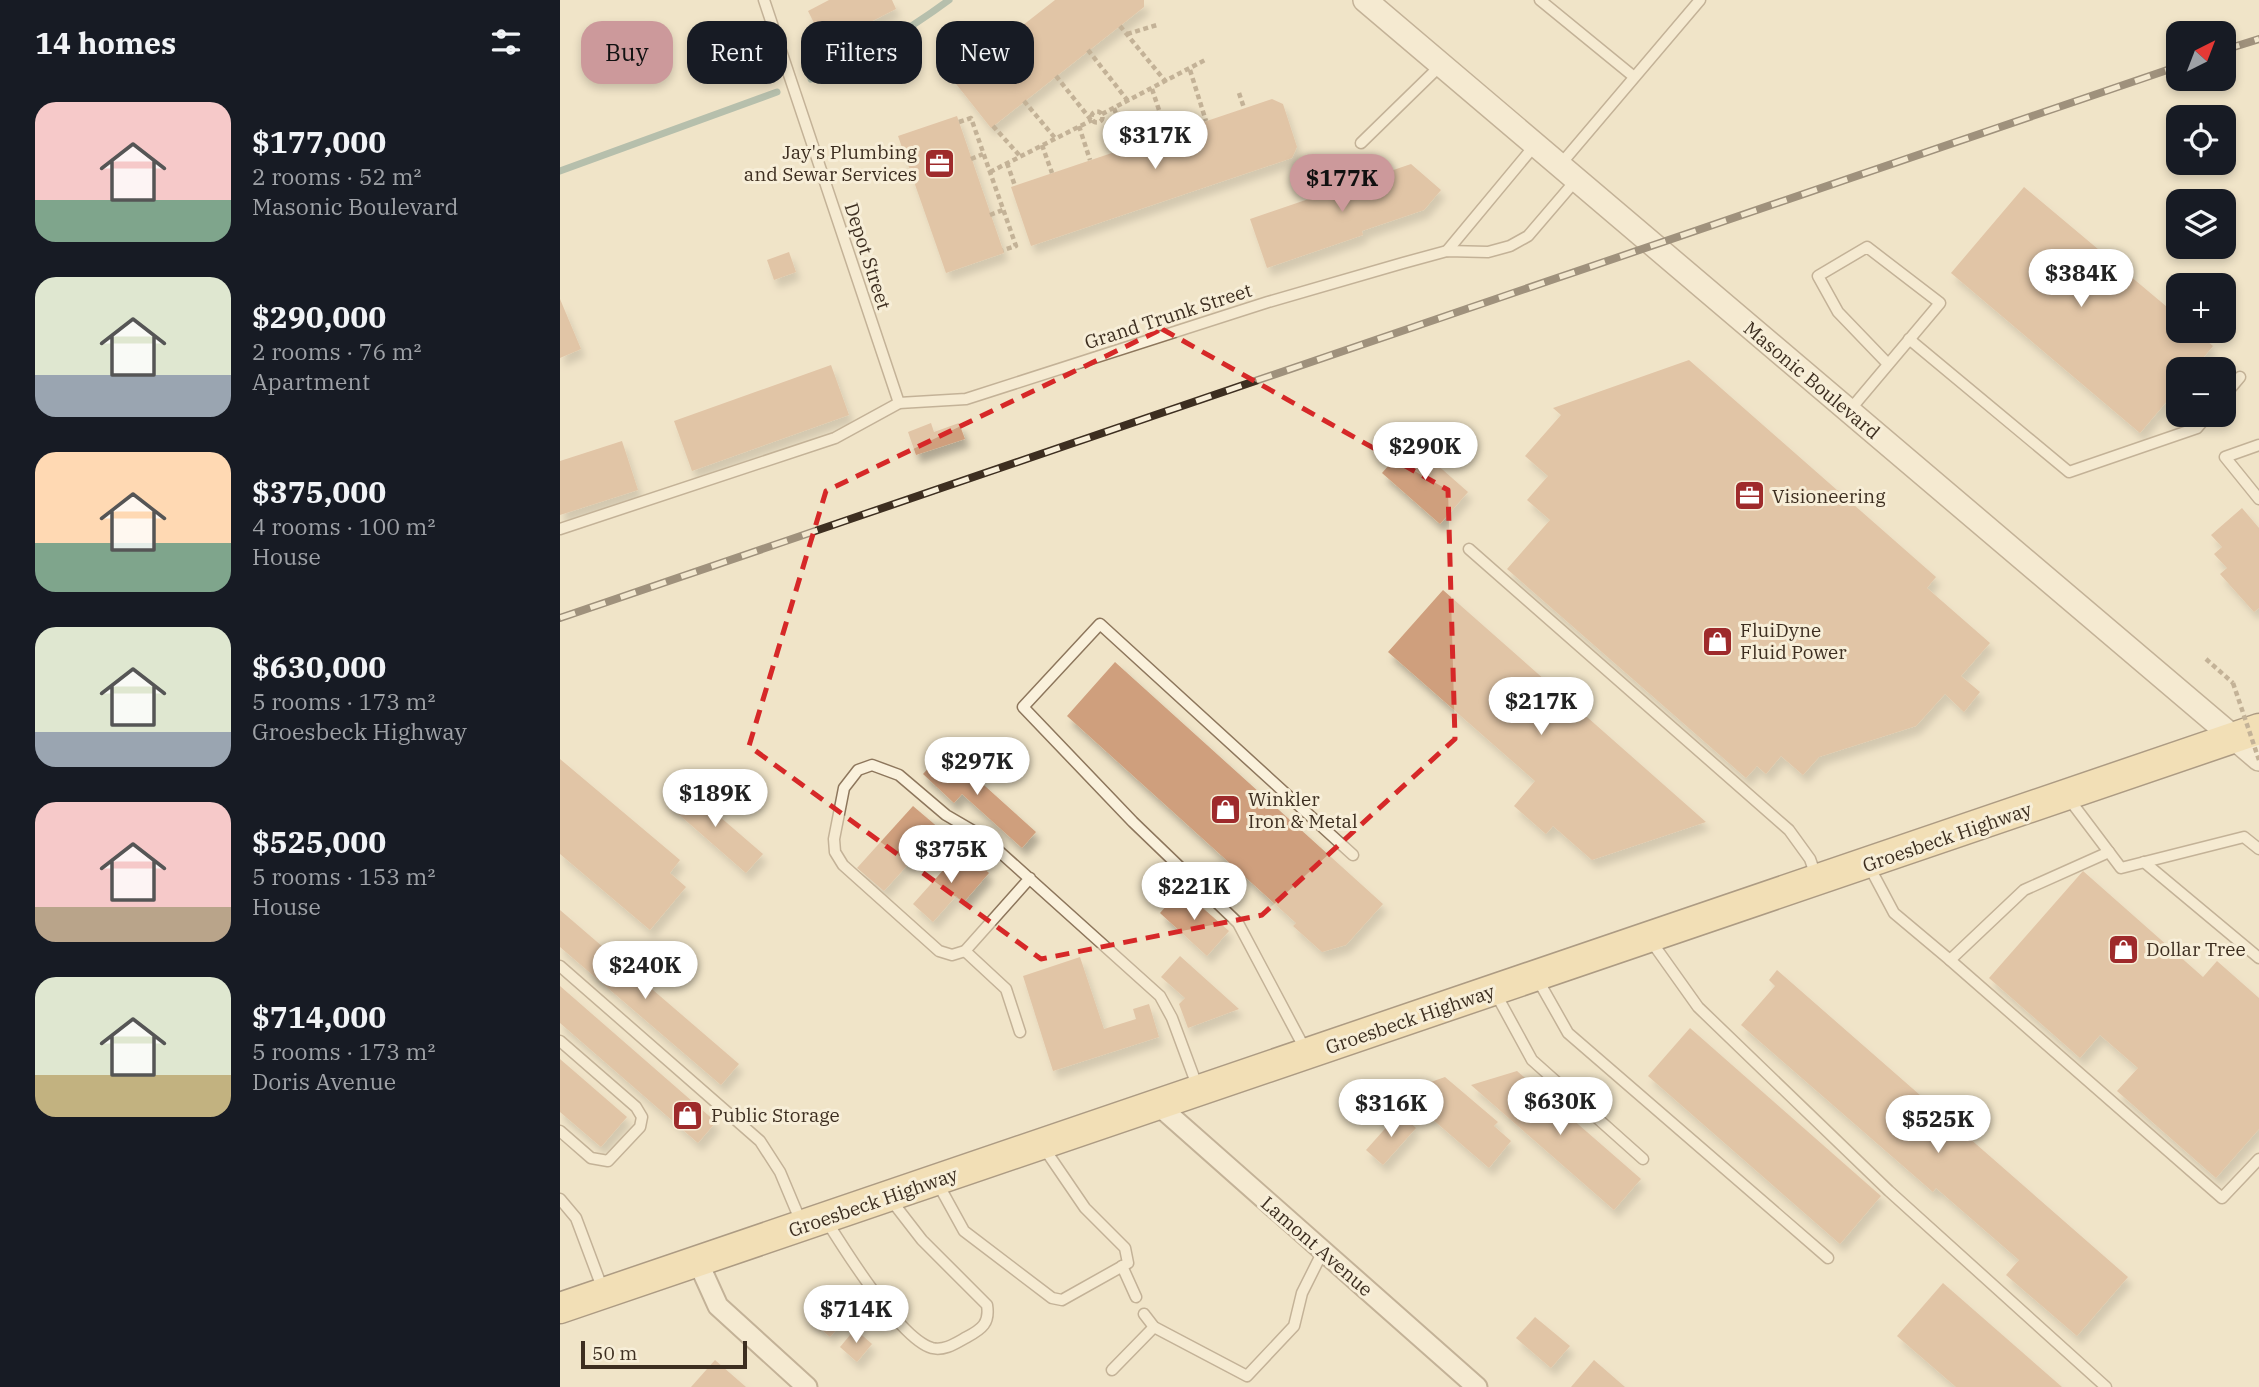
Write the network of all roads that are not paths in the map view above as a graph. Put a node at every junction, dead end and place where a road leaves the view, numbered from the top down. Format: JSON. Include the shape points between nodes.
{"nodes":[{"id":1,"x":764,"y":0,"type":"edge"},
{"id":2,"x":1365,"y":0,"type":"edge"},
{"id":3,"x":1540,"y":0,"type":"edge"},
{"id":4,"x":1700,"y":0,"type":"edge"},
{"id":5,"x":1441,"y":65,"type":"junction"},
{"id":6,"x":1633,"y":76,"type":"junction"},
{"id":7,"x":1361,"y":144,"type":"dead end"},
{"id":8,"x":1535,"y":145,"type":"junction"},
{"id":9,"x":1568,"y":173,"type":"junction"},
{"id":10,"x":1447,"y":251,"type":"junction"},
{"id":11,"x":1909,"y":339,"type":"junction"},
{"id":12,"x":1888,"y":364,"type":"junction"},
{"id":13,"x":2240,"y":377,"type":"dead end"},
{"id":14,"x":2236,"y":382,"type":"edge"},
{"id":15,"x":899,"y":403,"type":"junction"},
{"id":16,"x":1849,"y":411,"type":"junction"},
{"id":17,"x":2198,"y":427,"type":"edge"},
{"id":18,"x":2259,"y":445,"type":"edge"},
{"id":19,"x":2259,"y":499,"type":"edge"},
{"id":20,"x":560,"y":529,"type":"edge"},
{"id":21,"x":1469,"y":549,"type":"dead end"},
{"id":22,"x":2246,"y":733,"type":"edge"},
{"id":23,"x":2259,"y":759,"type":"edge"},
{"id":24,"x":2067,"y":796,"type":"junction"},
{"id":25,"x":2259,"y":849,"type":"edge"},
{"id":26,"x":2109,"y":852,"type":"junction"},
{"id":27,"x":1353,"y":855,"type":"dead end"},
{"id":28,"x":2144,"y":862,"type":"junction"},
{"id":29,"x":1868,"y":864,"type":"junction"},
{"id":30,"x":1030,"y":878,"type":"junction"},
{"id":31,"x":1818,"y":880,"type":"junction"},
{"id":32,"x":1649,"y":938,"type":"junction"},
{"id":33,"x":965,"y":951,"type":"junction"},
{"id":34,"x":2259,"y":958,"type":"edge"},
{"id":35,"x":1950,"y":960,"type":"junction"},
{"id":36,"x":560,"y":966,"type":"edge"},
{"id":37,"x":1536,"y":976,"type":"junction"},
{"id":38,"x":1494,"y":990,"type":"junction"},
{"id":39,"x":1020,"y":1032,"type":"dead end"},
{"id":40,"x":560,"y":1041,"type":"edge"},
{"id":41,"x":1308,"y":1054,"type":"junction"},
{"id":42,"x":1199,"y":1091,"type":"junction"},
{"id":43,"x":1158,"y":1105,"type":"junction"},
{"id":44,"x":560,"y":1131,"type":"edge"},
{"id":45,"x":1042,"y":1144,"type":"junction"},
{"id":46,"x":2259,"y":1158,"type":"edge"},
{"id":47,"x":1643,"y":1159,"type":"dead end"},
{"id":48,"x":936,"y":1180,"type":"junction"},
{"id":49,"x":889,"y":1196,"type":"junction"},
{"id":50,"x":560,"y":1199,"type":"edge"},
{"id":51,"x":813,"y":1222,"type":"junction"},
{"id":52,"x":1323,"y":1251,"type":"junction"},
{"id":53,"x":1828,"y":1258,"type":"dead end"},
{"id":54,"x":698,"y":1262,"type":"junction"},
{"id":55,"x":1122,"y":1266,"type":"junction"},
{"id":56,"x":604,"y":1293,"type":"junction"},
{"id":57,"x":1136,"y":1297,"type":"dead end"},
{"id":58,"x":560,"y":1308,"type":"edge"},
{"id":59,"x":1144,"y":1314,"type":"dead end"},
{"id":60,"x":1154,"y":1327,"type":"junction"},
{"id":61,"x":1112,"y":1370,"type":"dead end"},
{"id":62,"x":807,"y":1387,"type":"edge"},
{"id":63,"x":1477,"y":1387,"type":"edge"},
{"id":64,"x":2106,"y":1387,"type":"edge"}],
"edges":[{"from":1,"to":15,"type":"lane","name":"Depot Street"},
{"from":2,"to":5,"type":"street","name":"Masonic Boulevard"},
{"from":3,"to":6,"type":"lane"},
{"from":4,"to":6,"type":"lane","name":"Grand Trunk Street"},
{"from":5,"to":7,"type":"lane"},
{"from":5,"to":8,"type":"street","name":"Masonic Boulevard"},
{"from":6,"to":9,"type":"lane","name":"Grand Trunk Street"},
{"from":8,"to":9,"type":"street","name":"Masonic Boulevard"},
{"from":8,"to":10,"type":"lane"},
{"from":9,"to":10,"type":"lane","name":"Grand Trunk Street","via":[[1519,242],[1488,251]]},
{"from":9,"to":16,"type":"street","name":"Masonic Boulevard"},
{"from":10,"to":15,"type":"lane","name":"Grand Trunk Street","via":[[1268,302],[966,399]]},
{"from":11,"to":12,"type":"lane"},
{"from":11,"to":12,"type":"lane","via":[[1940,303],[1867,247],[1818,276],[1838,312]]},
{"from":11,"to":17,"type":"lane","via":[[2069,472]]},
{"from":12,"to":16,"type":"lane"},
{"from":13,"to":14,"type":"lane"},
{"from":15,"to":20,"type":"lane","via":[[835,438]]},
{"from":16,"to":22,"type":"street","name":"Masonic Boulevard"},
{"from":18,"to":19,"type":"lane","via":[[2225,457]]},
{"from":21,"to":31,"type":"lane","via":[[1789,830],[1810,859]]},
{"from":22,"to":23,"type":"street","name":"Masonic Boulevard"},
{"from":22,"to":24,"type":"main road","name":"Groesbeck Highway"},
{"from":24,"to":26,"type":"lane"},
{"from":24,"to":29,"type":"main road","name":"Groesbeck Highway"},
{"from":25,"to":28,"type":"lane","via":[[2244,837]]},
{"from":26,"to":28,"type":"lane","via":[[2121,868]]},
{"from":26,"to":35,"type":"lane","via":[[2024,890]]},
{"from":27,"to":41,"type":"lane","via":[[1100,624],[1023,707],[1238,923]]},
{"from":28,"to":34,"type":"lane"},
{"from":29,"to":31,"type":"main road","name":"Groesbeck Highway"},
{"from":29,"to":35,"type":"lane","via":[[1894,914]]},
{"from":30,"to":33,"type":"lane"},
{"from":30,"to":33,"type":"lane","via":[[899,775],[872,765],[858,770],[844,788],[836,822],[835,852],[842,865],[939,951],[952,955]]},
{"from":30,"to":42,"type":"lane","via":[[1160,996]]},
{"from":31,"to":32,"type":"main road","name":"Groesbeck Highway"},
{"from":32,"to":37,"type":"main road","name":"Groesbeck Highway"},
{"from":32,"to":64,"type":"lane","via":[[1698,1007],[1889,1191]]},
{"from":33,"to":39,"type":"lane","via":[[1006,989]]},
{"from":35,"to":46,"type":"lane","via":[[2222,1198]]},
{"from":36,"to":51,"type":"lane","via":[[760,1141]]},
{"from":37,"to":38,"type":"main road","name":"Groesbeck Highway"},
{"from":37,"to":53,"type":"lane","via":[[1568,1033]]},
{"from":38,"to":41,"type":"main road","name":"Groesbeck Highway"},
{"from":38,"to":47,"type":"lane","via":[[1532,1060]]},
{"from":40,"to":44,"type":"lane","via":[[642,1117],[640,1128],[613,1158],[603,1162],[591,1158]]},
{"from":41,"to":42,"type":"main road","name":"Groesbeck Highway"},
{"from":42,"to":43,"type":"main road","name":"Groesbeck Highway"},
{"from":43,"to":45,"type":"main road","name":"Groesbeck Highway"},
{"from":43,"to":52,"type":"street","name":"Lamont Avenue"},
{"from":45,"to":48,"type":"main road","name":"Groesbeck Highway"},
{"from":45,"to":55,"type":"lane","via":[[1085,1208],[1125,1248],[1128,1263]]},
{"from":48,"to":49,"type":"main road","name":"Groesbeck Highway"},
{"from":48,"to":55,"type":"lane","via":[[964,1231],[1052,1298],[1062,1300]]},
{"from":49,"to":51,"type":"main road","name":"Groesbeck Highway"},
{"from":49,"to":51,"type":"lane","via":[[922,1240],[987,1305],[989,1317],[982,1329],[948,1348],[932,1348],[919,1340]]},
{"from":50,"to":56,"type":"lane","via":[[576,1218]]},
{"from":51,"to":54,"type":"main road","name":"Groesbeck Highway"},
{"from":52,"to":60,"type":"lane","via":[[1303,1293],[1294,1326],[1247,1376]]},
{"from":52,"to":63,"type":"street","name":"Lamont Avenue"},
{"from":54,"to":56,"type":"main road","name":"Groesbeck Highway"},
{"from":54,"to":62,"type":"street","via":[[718,1306]]},
{"from":55,"to":57,"type":"lane"},
{"from":56,"to":58,"type":"main road","name":"Groesbeck Highway"},
{"from":59,"to":60,"type":"lane"},
{"from":60,"to":61,"type":"lane"}]}
